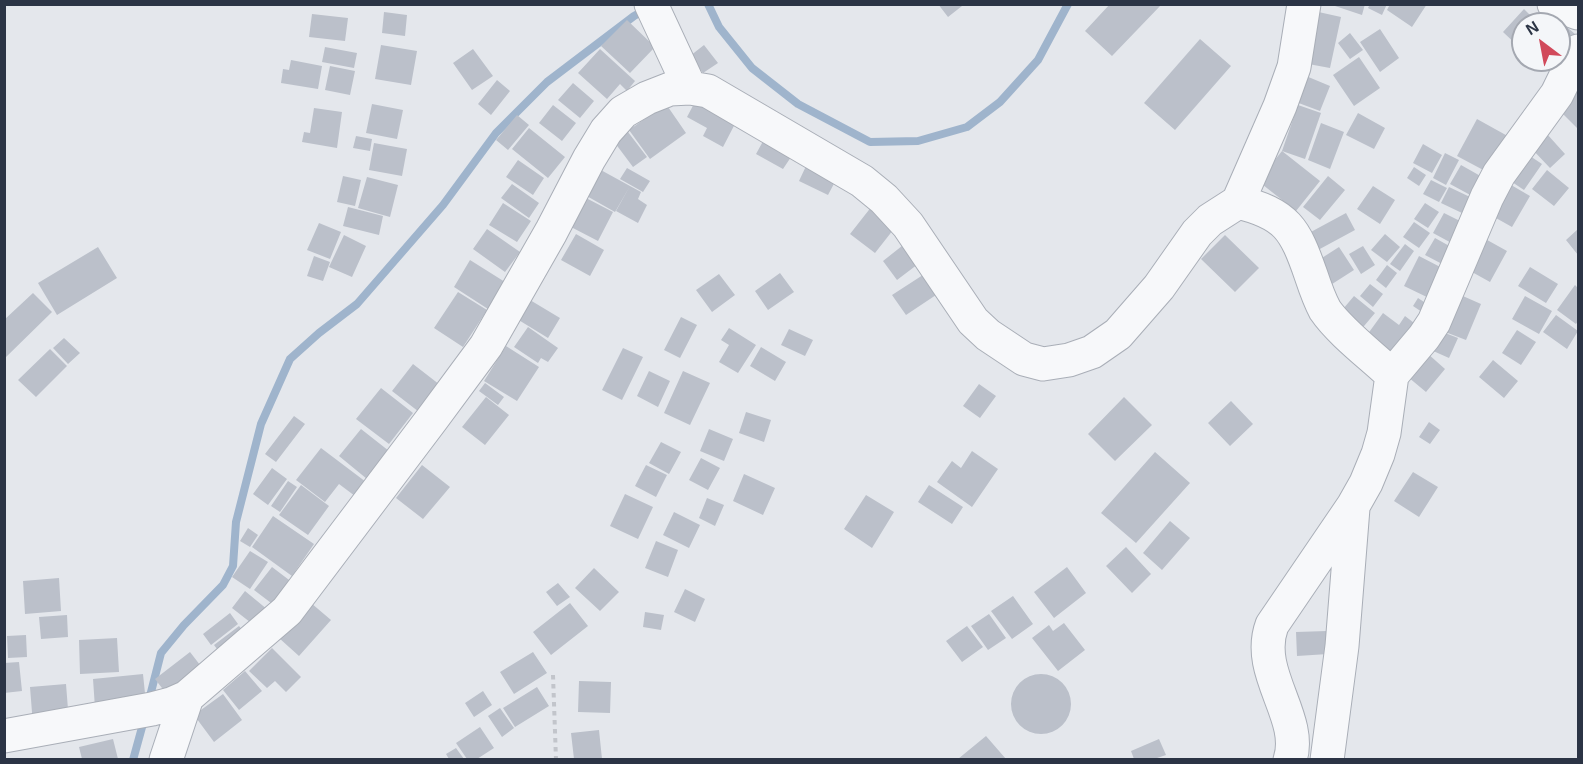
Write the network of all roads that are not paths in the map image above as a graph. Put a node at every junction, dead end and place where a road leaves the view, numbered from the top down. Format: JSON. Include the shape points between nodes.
{"nodes":[{"id":1,"x":651,"y":4,"type":"edge"},
{"id":2,"x":1304,"y":4,"type":"edge"},
{"id":3,"x":1554,"y":4,"type":"edge"},
{"id":4,"x":1578,"y":13,"type":"edge"},
{"id":5,"x":1578,"y":51,"type":"edge"},
{"id":6,"x":690,"y":88,"type":"junction"},
{"id":7,"x":1238,"y":202,"type":"junction"},
{"id":8,"x":1392,"y":375,"type":"junction"},
{"id":9,"x":1353,"y":506,"type":"junction"},
{"id":10,"x":187,"y":697,"type":"junction"},
{"id":11,"x":4,"y":736,"type":"edge"},
{"id":12,"x":166,"y":759,"type":"edge"},
{"id":13,"x":190,"y":759,"type":"edge"},
{"id":14,"x":1290,"y":759,"type":"edge"},
{"id":15,"x":1327,"y":759,"type":"edge"}],
"edges":[{"from":1,"to":6,"type":"street"},
{"from":2,"to":7,"type":"street","via":[[1294,67]]},
{"from":3,"to":4,"type":"street"},
{"from":5,"to":8,"type":"street","via":[[1557,94],[1499,174],[1434,322]]},
{"from":6,"to":7,"type":"street","via":[[708,91],[862,181],[908,225],[973,321],[1024,359],[1043,364],[1092,352],[1118,334],[1197,233]]},
{"from":6,"to":10,"type":"street","via":[[670,89],[647,98],[623,112],[606,131],[486,346],[432,419],[287,611]]},
{"from":7,"to":8,"type":"street","via":[[1279,216],[1304,253],[1325,309]]},
{"from":8,"to":9,"type":"street","via":[[1378,454]]},
{"from":9,"to":14,"type":"street","via":[[1267,637],[1269,663],[1292,741]]},
{"from":9,"to":15,"type":"street","via":[[1342,646]]},
{"from":10,"to":11,"type":"street","via":[[152,709]]},
{"from":10,"to":12,"type":"street"},
{"from":10,"to":13,"type":"street","via":[[192,719]]}]}
